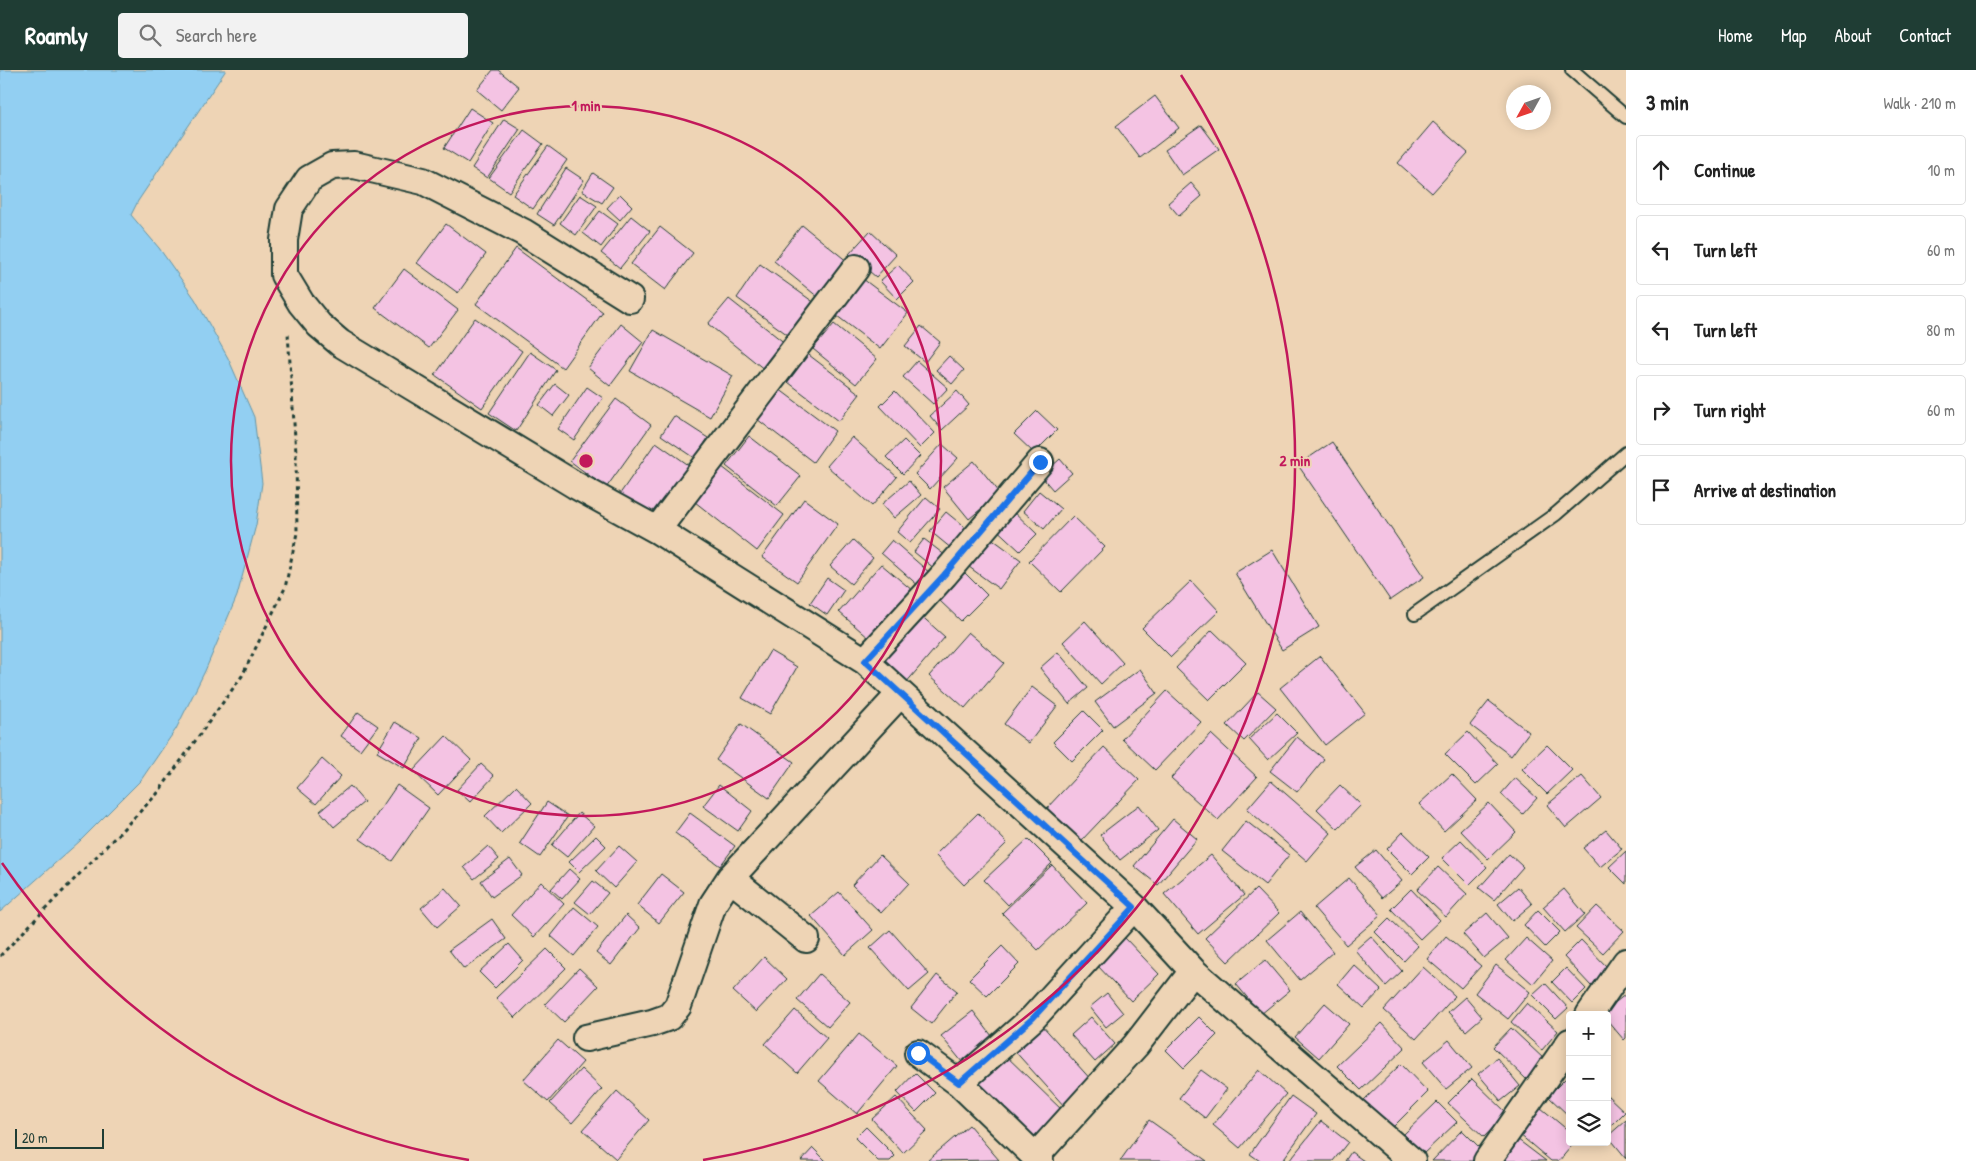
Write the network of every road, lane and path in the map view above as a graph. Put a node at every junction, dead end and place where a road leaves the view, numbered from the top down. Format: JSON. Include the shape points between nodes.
{"nodes":[{"id":1,"x":1572,"y":70,"type":"edge"},
{"id":2,"x":1626,"y":117,"type":"edge"},
{"id":3,"x":856,"y":268,"type":"dead end"},
{"id":4,"x":630,"y":299,"type":"dead end"},
{"id":5,"x":288,"y":325,"type":"dead end"},
{"id":6,"x":1626,"y":453,"type":"edge"},
{"id":7,"x":1040,"y":462,"type":"dead end"},
{"id":8,"x":657,"y":530,"type":"junction"},
{"id":9,"x":1415,"y":614,"type":"dead end"},
{"id":10,"x":865,"y":661,"type":"junction"},
{"id":11,"x":900,"y":694,"type":"junction"},
{"id":12,"x":730,"y":878,"type":"junction"},
{"id":13,"x":1134,"y":907,"type":"junction"},
{"id":14,"x":806,"y":939,"type":"dead end"},
{"id":15,"x":0,"y":956,"type":"edge"},
{"id":16,"x":1626,"y":962,"type":"edge"},
{"id":17,"x":1193,"y":971,"type":"junction"},
{"id":18,"x":1592,"y":1011,"type":"edge"},
{"id":19,"x":586,"y":1038,"type":"dead end"},
{"id":20,"x":1566,"y":1048,"type":"edge"},
{"id":21,"x":918,"y":1053,"type":"dead end"},
{"id":22,"x":959,"y":1083,"type":"junction"},
{"id":23,"x":1038,"y":1159,"type":"edge"},
{"id":24,"x":1412,"y":1161,"type":"edge"},
{"id":25,"x":1487,"y":1161,"type":"edge"}],
"edges":[{"from":1,"to":2,"type":"lane"},
{"from":3,"to":8,"type":"street"},
{"from":4,"to":8,"type":"street","via":[[523,232],[423,181],[354,165],[332,166],[309,178],[289,208],[284,240],[284,275],[319,325],[340,343],[575,485]]},
{"from":5,"to":15,"type":"path","via":[[297,532],[285,588],[242,676],[157,794]]},
{"from":6,"to":9,"type":"lane","via":[[1556,514]]},
{"from":7,"to":10,"type":"street","via":[[944,575]]},
{"from":8,"to":10,"type":"street"},
{"from":10,"to":11,"type":"street"},
{"from":11,"to":12,"type":"street"},
{"from":11,"to":13,"type":"street"},
{"from":12,"to":14,"type":"street"},
{"from":12,"to":19,"type":"street","via":[[713,904],[678,1006],[669,1017],[625,1031]]},
{"from":13,"to":17,"type":"street"},
{"from":13,"to":22,"type":"street","via":[[1033,1018]]},
{"from":16,"to":18,"type":"street"},
{"from":17,"to":23,"type":"street","via":[[1136,1045]]},
{"from":17,"to":24,"type":"street"},
{"from":20,"to":25,"type":"street"},
{"from":21,"to":22,"type":"street"},
{"from":22,"to":23,"type":"street"}]}
